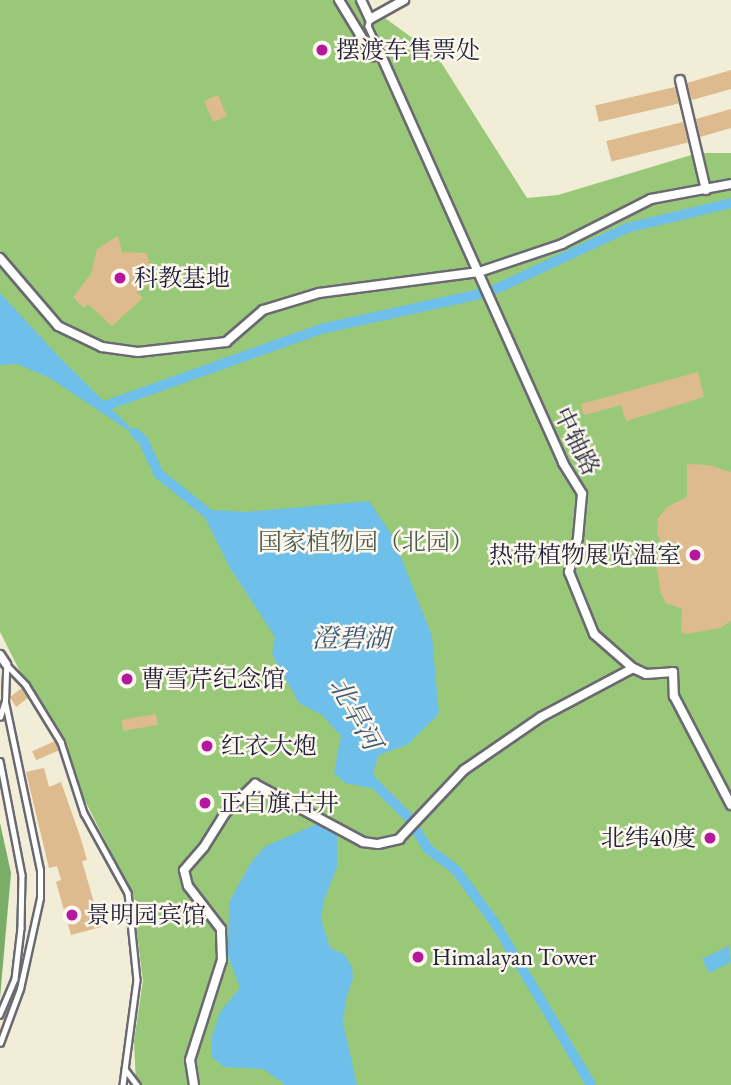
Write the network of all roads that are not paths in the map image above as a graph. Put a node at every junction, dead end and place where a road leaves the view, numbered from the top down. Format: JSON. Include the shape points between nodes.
{"nodes":[{"id":1,"x":339,"y":0,"type":"edge"},
{"id":2,"x":361,"y":0,"type":"edge"},
{"id":3,"x":404,"y":0,"type":"edge"},
{"id":4,"x":370,"y":19,"type":"junction"},
{"id":5,"x":380,"y":53,"type":"junction"},
{"id":6,"x":680,"y":80,"type":"dead end"},
{"id":7,"x":731,"y":184,"type":"edge"},
{"id":8,"x":706,"y":190,"type":"junction"},
{"id":9,"x":0,"y":258,"type":"edge"},
{"id":10,"x":480,"y":272,"type":"junction"},
{"id":11,"x":0,"y":655,"type":"edge"},
{"id":12,"x":6,"y":664,"type":"junction"},
{"id":13,"x":633,"y":668,"type":"junction"},
{"id":14,"x":5,"y":702,"type":"junction"},
{"id":15,"x":0,"y":717,"type":"edge"},
{"id":16,"x":0,"y":761,"type":"edge"},
{"id":17,"x":731,"y":805,"type":"edge"},
{"id":18,"x":0,"y":1015,"type":"edge"},
{"id":19,"x":0,"y":1043,"type":"edge"},
{"id":20,"x":125,"y":1069,"type":"junction"},
{"id":21,"x":123,"y":1085,"type":"edge"},
{"id":22,"x":137,"y":1085,"type":"edge"},
{"id":23,"x":194,"y":1085,"type":"edge"}],
"edges":[{"from":1,"to":5,"type":"street","via":[[373,56]]},
{"from":2,"to":4,"type":"street"},
{"from":3,"to":4,"type":"street"},
{"from":4,"to":5,"type":"lane","via":[[368,26]]},
{"from":5,"to":10,"type":"street","name":"中轴路"},
{"from":6,"to":8,"type":"street"},
{"from":7,"to":8,"type":"street"},
{"from":8,"to":10,"type":"street","via":[[651,198],[562,244]]},
{"from":9,"to":10,"type":"street","via":[[58,326],[102,347],[138,352],[226,342],[263,310],[319,293]]},
{"from":10,"to":13,"type":"street","name":"中轴路","via":[[563,463],[582,494],[569,572],[594,634]]},
{"from":11,"to":12,"type":"street"},
{"from":12,"to":14,"type":"lane"},
{"from":12,"to":20,"type":"lane","via":[[26,685],[61,741],[84,813],[128,893],[138,980]]},
{"from":13,"to":17,"type":"street","via":[[646,674],[673,672],[674,696]]},
{"from":13,"to":23,"type":"street","via":[[541,717],[464,770],[399,839],[363,842],[255,784],[225,813],[184,870],[188,886],[221,929],[222,960],[191,1051]]},
{"from":14,"to":15,"type":"lane"},
{"from":14,"to":19,"type":"lane","via":[[40,870],[40,898],[20,989]]},
{"from":16,"to":18,"type":"lane","via":[[19,851],[22,915],[15,979]]},
{"from":20,"to":21,"type":"lane"},
{"from":20,"to":22,"type":"lane"}]}
